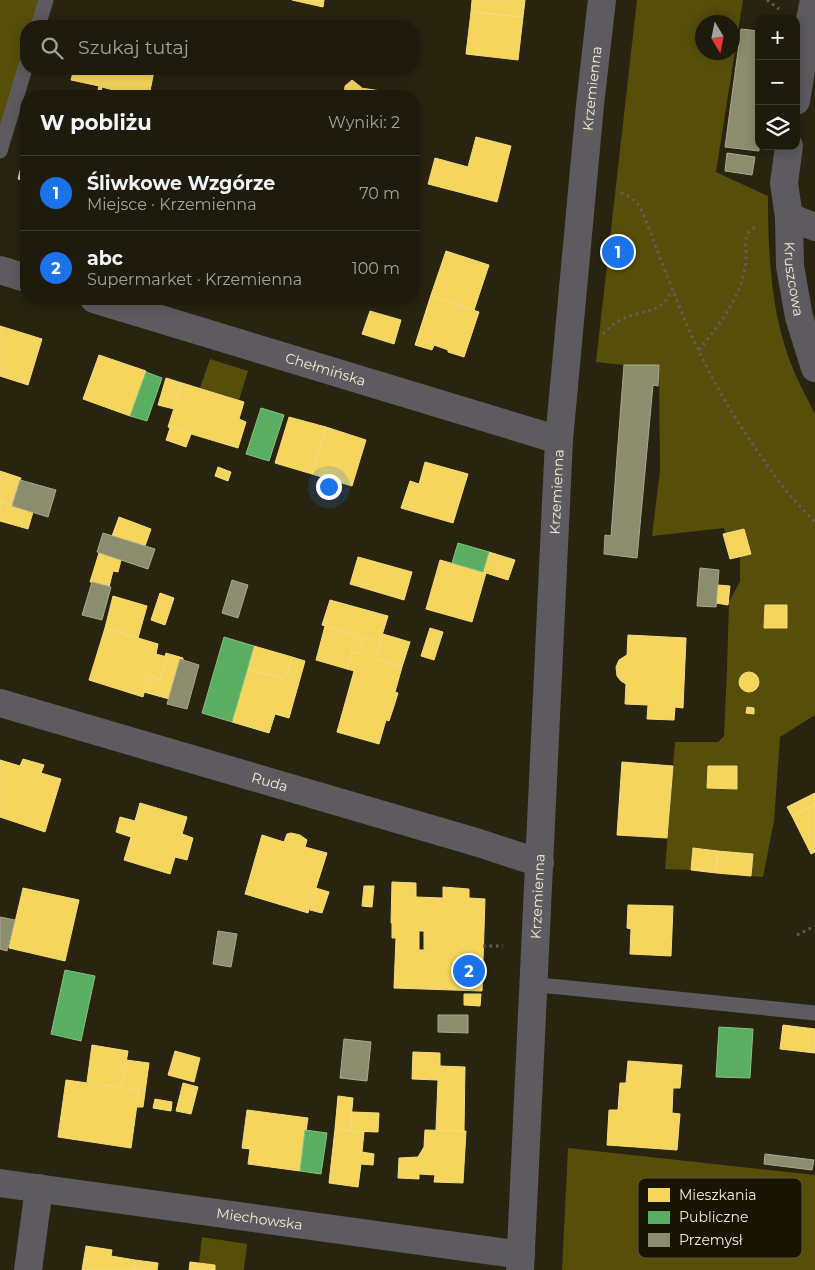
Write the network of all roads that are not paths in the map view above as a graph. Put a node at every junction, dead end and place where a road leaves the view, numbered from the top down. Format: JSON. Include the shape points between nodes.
{"nodes":[{"id":1,"x":46,"y":0,"type":"edge"},
{"id":2,"x":602,"y":0,"type":"edge"},
{"id":3,"x":814,"y":0,"type":"edge"},
{"id":4,"x":40,"y":20,"type":"edge"},
{"id":5,"x":23,"y":75,"type":"edge"},
{"id":6,"x":800,"y":77,"type":"edge"},
{"id":7,"x":788,"y":150,"type":"edge"},
{"id":8,"x":0,"y":151,"type":"edge"},
{"id":9,"x":789,"y":217,"type":"junction"},
{"id":10,"x":815,"y":227,"type":"edge"},
{"id":11,"x":0,"y":270,"type":"edge"},
{"id":12,"x":20,"y":276,"type":"edge"},
{"id":13,"x":114,"y":305,"type":"edge"},
{"id":14,"x":815,"y":368,"type":"edge"},
{"id":15,"x":559,"y":440,"type":"junction"},
{"id":16,"x":0,"y":704,"type":"edge"},
{"id":17,"x":540,"y":863,"type":"junction"},
{"id":18,"x":534,"y":985,"type":"junction"},
{"id":19,"x":815,"y":1014,"type":"edge"},
{"id":20,"x":0,"y":1183,"type":"edge"},
{"id":21,"x":39,"y":1188,"type":"junction"},
{"id":22,"x":521,"y":1262,"type":"edge"},
{"id":23,"x":28,"y":1270,"type":"edge"}],
"edges":[{"from":1,"to":4,"type":"lane"},
{"from":2,"to":15,"type":"street","name":"Krzemienna"},
{"from":3,"to":6,"type":"street"},
{"from":5,"to":8,"type":"lane"},
{"from":7,"to":9,"type":"street","name":"Kruszcowa","via":[[784,183]]},
{"from":9,"to":10,"type":"street"},
{"from":9,"to":14,"type":"street","name":"Kruszcowa","via":[[790,266],[799,317]]},
{"from":11,"to":12,"type":"street"},
{"from":13,"to":15,"type":"street","name":"Chełmińska"},
{"from":15,"to":17,"type":"street","name":"Krzemienna"},
{"from":16,"to":17,"type":"street","name":"Ruda"},
{"from":17,"to":18,"type":"street","name":"Krzemienna"},
{"from":18,"to":19,"type":"lane"},
{"from":18,"to":22,"type":"street","name":"Krzemienna"},
{"from":20,"to":21,"type":"street","name":"Miechowska"},
{"from":21,"to":22,"type":"street","name":"Miechowska"},
{"from":21,"to":23,"type":"street"}]}
